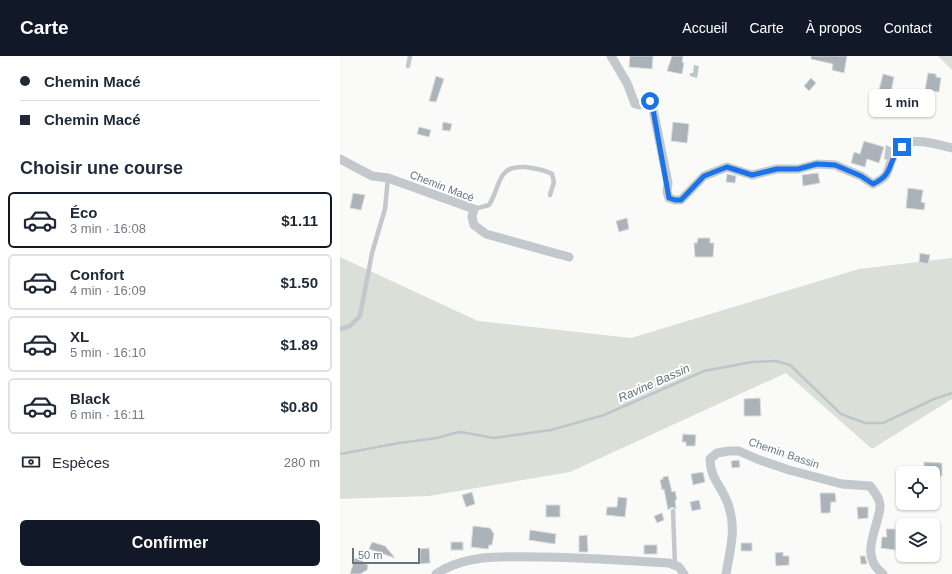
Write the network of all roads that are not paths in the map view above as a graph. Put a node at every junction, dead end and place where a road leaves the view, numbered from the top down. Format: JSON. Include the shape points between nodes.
{"nodes":[{"id":1,"x":410,"y":56,"type":"edge"},
{"id":2,"x":610,"y":56,"type":"edge"},
{"id":3,"x":408,"y":66,"type":"dead end"},
{"id":4,"x":952,"y":148,"type":"edge"},
{"id":5,"x":340,"y":159,"type":"edge"},
{"id":6,"x":388,"y":178,"type":"junction"},
{"id":7,"x":550,"y":195,"type":"dead end"},
{"id":8,"x":474,"y":209,"type":"junction"},
{"id":9,"x":568,"y":257,"type":"dead end"},
{"id":10,"x":340,"y":329,"type":"edge"},
{"id":11,"x":673,"y":511,"type":"dead end"},
{"id":12,"x":675,"y":565,"type":"junction"},
{"id":13,"x":436,"y":574,"type":"edge"},
{"id":14,"x":684,"y":574,"type":"edge"},
{"id":15,"x":726,"y":574,"type":"edge"},
{"id":16,"x":883,"y":574,"type":"edge"}],
"edges":[{"from":1,"to":3,"type":"lane"},
{"from":2,"to":4,"type":"street","via":[[627,83],[635,104],[647,101],[652,104],[668,183],[667,192],[669,198],[675,200],[681,200],[704,176],[727,167],[752,175],[817,164],[835,165],[873,184],[889,172],[892,158],[908,141]]},
{"from":5,"to":6,"type":"street","name":"Chemin Macé","via":[[372,176]]},
{"from":6,"to":8,"type":"street","name":"Chemin Macé"},
{"from":6,"to":10,"type":"lane","via":[[388,193],[372,253],[360,316],[350,326]]},
{"from":7,"to":8,"type":"lane","via":[[554,182],[552,174],[538,169],[512,167],[502,176],[489,205]]},
{"from":8,"to":9,"type":"street","name":"Chemin Macé","via":[[474,225],[486,234]]},
{"from":11,"to":12,"type":"lane"},
{"from":12,"to":13,"type":"street","via":[[669,562],[603,558],[503,557],[460,562]]},
{"from":12,"to":14,"type":"street"},
{"from":15,"to":16,"type":"street","name":"Chemin Bassin","via":[[734,526],[729,505],[710,470],[710,459],[717,453],[740,451],[788,470],[842,484],[870,486],[880,507],[870,550],[876,567]]}]}
